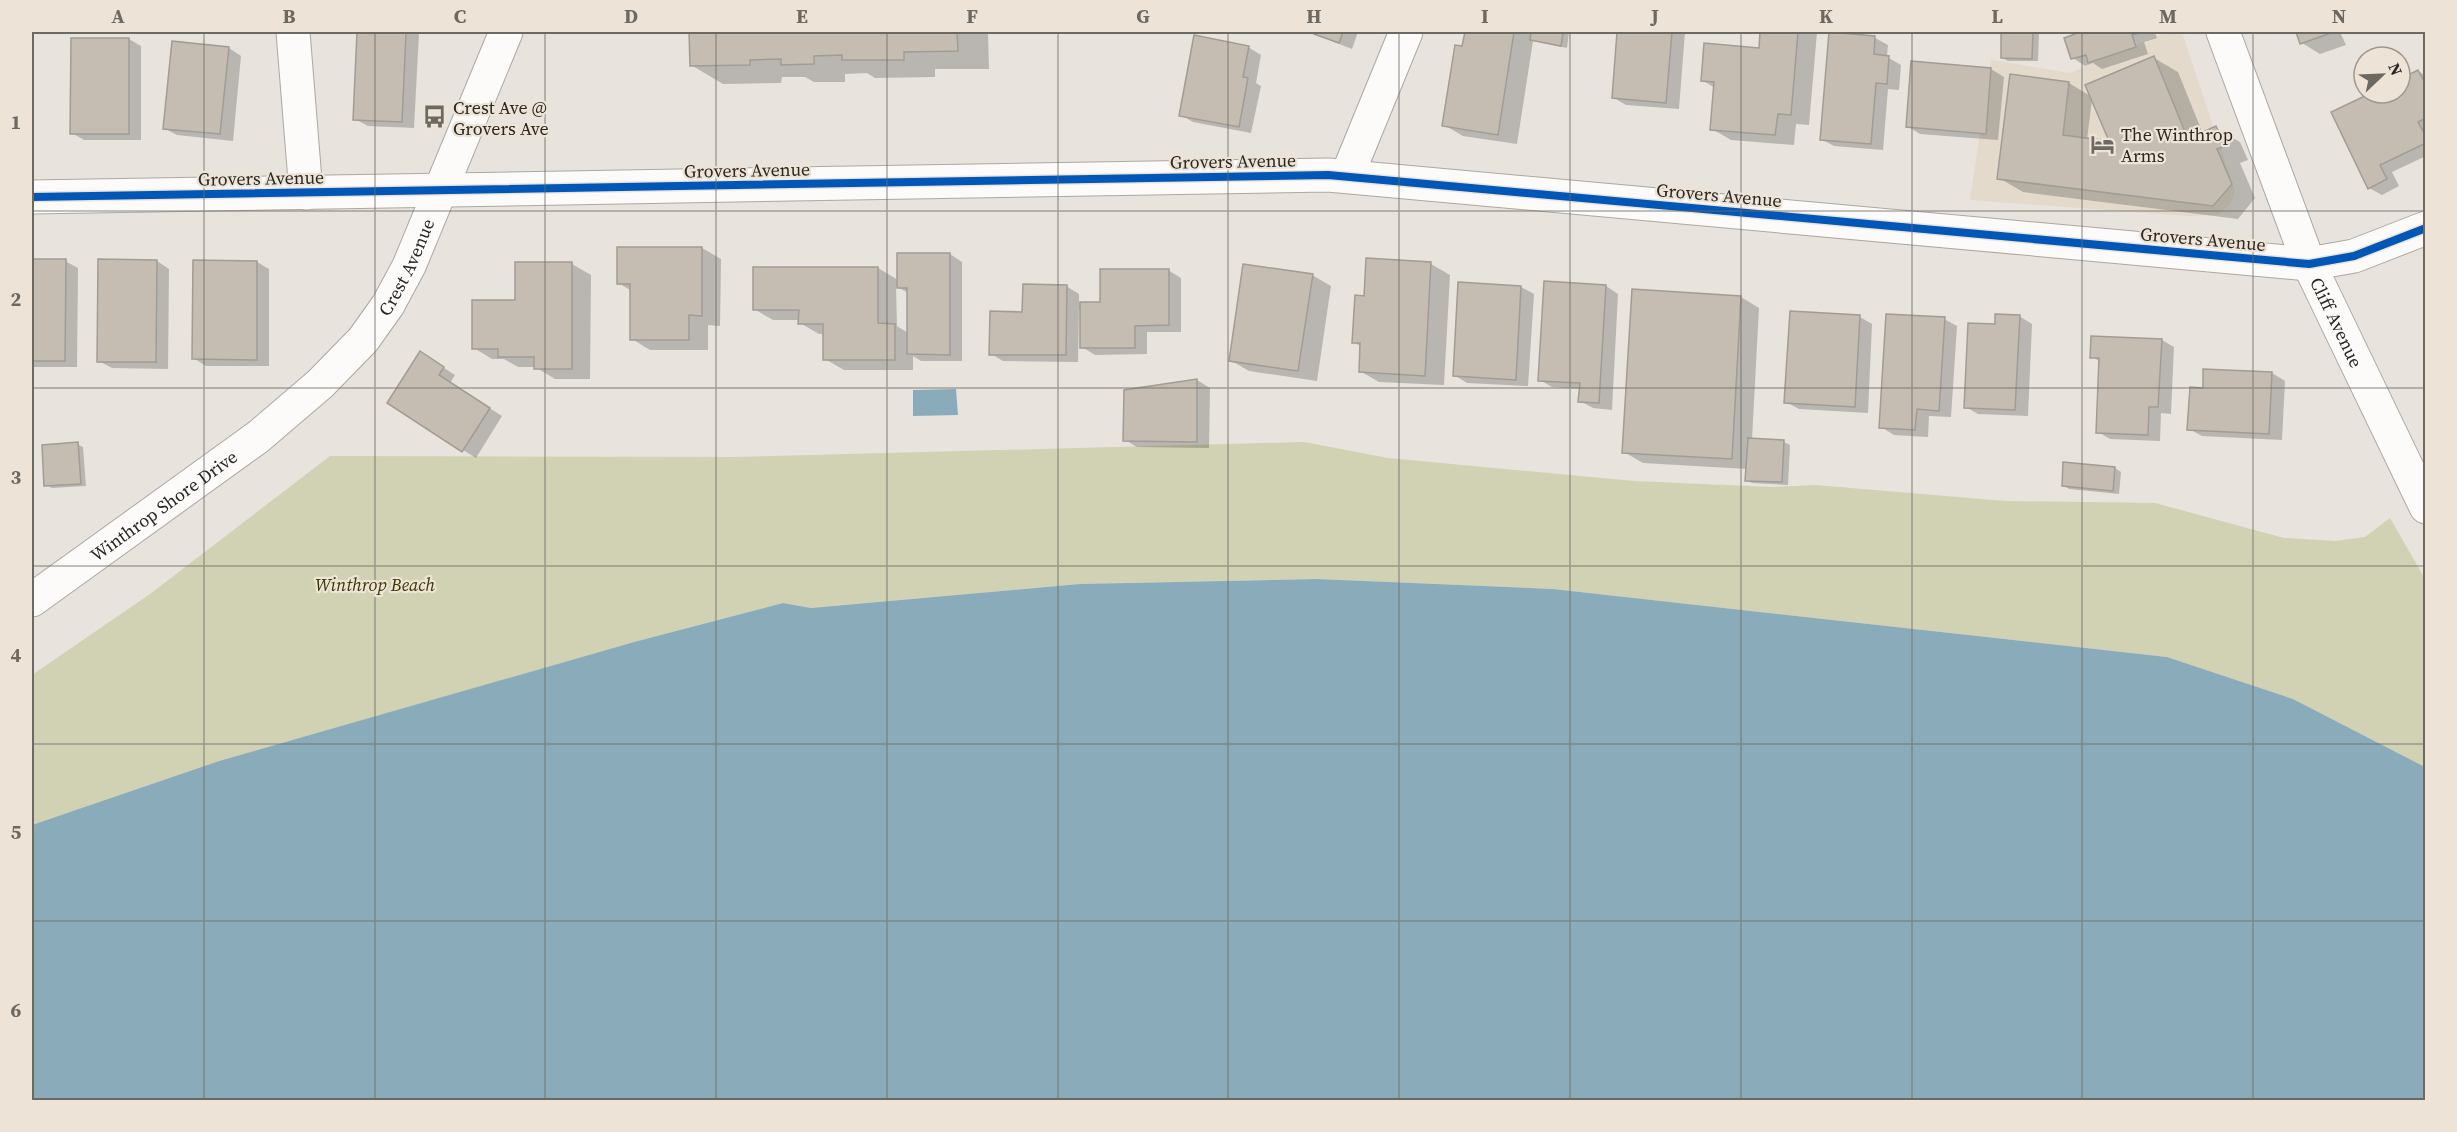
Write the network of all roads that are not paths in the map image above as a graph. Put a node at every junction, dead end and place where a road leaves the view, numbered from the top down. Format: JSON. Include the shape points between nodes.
{"nodes":[{"id":1,"x":293,"y":32,"type":"edge"},
{"id":2,"x":506,"y":32,"type":"edge"},
{"id":3,"x":1406,"y":32,"type":"edge"},
{"id":4,"x":2223,"y":32,"type":"edge"},
{"id":5,"x":1347,"y":176,"type":"junction"},
{"id":6,"x":440,"y":190,"type":"junction"},
{"id":7,"x":306,"y":193,"type":"junction"},
{"id":8,"x":32,"y":197,"type":"edge"},
{"id":9,"x":2426,"y":228,"type":"edge"},
{"id":10,"x":2309,"y":264,"type":"junction"},
{"id":11,"x":292,"y":409,"type":"joint"},
{"id":12,"x":2426,"y":507,"type":"edge"},
{"id":13,"x":32,"y":600,"type":"edge"}],
"edges":[{"from":1,"to":7,"type":"street"},
{"from":2,"to":6,"type":"street","name":"Crest Avenue"},
{"from":3,"to":5,"type":"street"},
{"from":4,"to":10,"type":"street","name":"Cliff Avenue"},
{"from":5,"to":6,"type":"street","name":"Grovers Avenue"},
{"from":5,"to":10,"type":"street","name":"Grovers Avenue"},
{"from":6,"to":7,"type":"street","name":"Grovers Avenue"},
{"from":6,"to":11,"type":"street","name":"Crest Avenue","via":[[409,266],[382,314],[349,355]]},
{"from":7,"to":8,"type":"street","name":"Grovers Avenue"},
{"from":9,"to":10,"type":"street","name":"Grovers Avenue","via":[[2354,256]]},
{"from":10,"to":12,"type":"street","name":"Cliff Avenue"},
{"from":11,"to":13,"type":"street","name":"Winthrop Shore Drive"}]}
